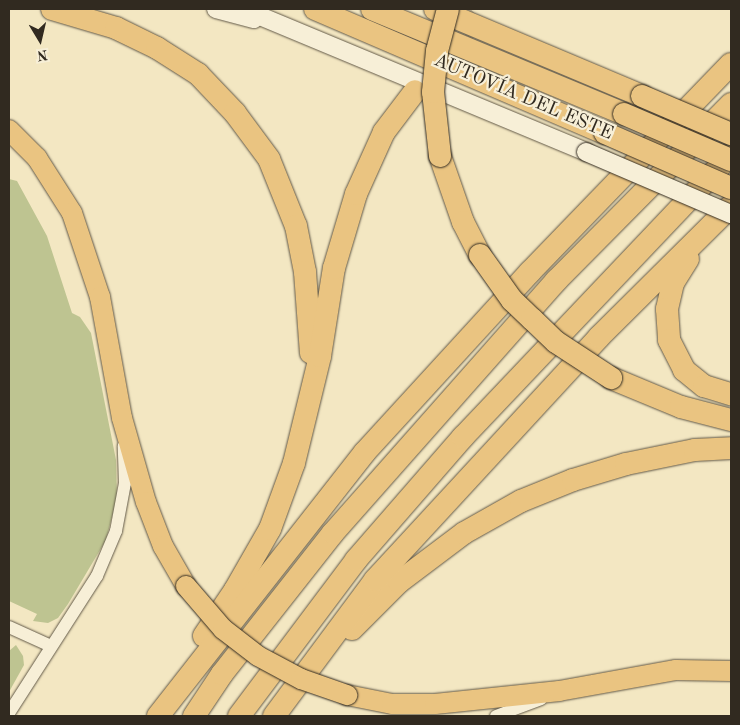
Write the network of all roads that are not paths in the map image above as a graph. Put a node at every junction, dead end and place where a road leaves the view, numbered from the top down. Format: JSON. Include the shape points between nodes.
{"nodes":[{"id":1,"x":52,"y":9,"type":"edge"},
{"id":2,"x":216,"y":9,"type":"edge"},
{"id":3,"x":243,"y":9,"type":"edge"},
{"id":4,"x":315,"y":9,"type":"edge"},
{"id":5,"x":372,"y":9,"type":"edge"},
{"id":6,"x":435,"y":9,"type":"edge"},
{"id":7,"x":448,"y":9,"type":"edge"},
{"id":8,"x":293,"y":31,"type":"junction"},
{"id":9,"x":731,"y":64,"type":"edge"},
{"id":10,"x":415,"y":91,"type":"dead end"},
{"id":11,"x":731,"y":104,"type":"edge"},
{"id":12,"x":9,"y":130,"type":"edge"},
{"id":13,"x":731,"y":134,"type":"edge"},
{"id":14,"x":731,"y":154,"type":"edge"},
{"id":15,"x":731,"y":160,"type":"edge"},
{"id":16,"x":731,"y":188,"type":"edge"},
{"id":17,"x":731,"y":205,"type":"edge"},
{"id":18,"x":731,"y":214,"type":"edge"},
{"id":19,"x":556,"y":281,"type":"junction"},
{"id":20,"x":579,"y":311,"type":"junction"},
{"id":21,"x":731,"y":394,"type":"edge"},
{"id":22,"x":309,"y":399,"type":"junction"},
{"id":23,"x":122,"y":418,"type":"junction"},
{"id":24,"x":731,"y":420,"type":"edge"},
{"id":25,"x":731,"y":448,"type":"edge"},
{"id":26,"x":365,"y":452,"type":"junction"},
{"id":27,"x":375,"y":580,"type":"junction"},
{"id":28,"x":9,"y":627,"type":"edge"},
{"id":29,"x":51,"y":646,"type":"junction"},
{"id":30,"x":731,"y":671,"type":"edge"},
{"id":31,"x":560,"y":691,"type":"junction"},
{"id":32,"x":290,"y":695,"type":"junction"},
{"id":33,"x":162,"y":709,"type":"edge"},
{"id":34,"x":9,"y":713,"type":"edge"},
{"id":35,"x":194,"y":716,"type":"edge"},
{"id":36,"x":239,"y":716,"type":"edge"},
{"id":37,"x":274,"y":716,"type":"edge"},
{"id":38,"x":496,"y":716,"type":"edge"}],
"edges":[{"from":1,"to":22,"type":"highway","via":[[116,28],[158,48],[198,74],[235,113],[269,158],[296,226],[305,272],[311,347]]},
{"from":2,"to":8,"type":"main road"},
{"from":3,"to":8,"type":"main road"},
{"from":4,"to":16,"type":"highway","name":"AUTOVÍA DEL ESTE","bridge":true},
{"from":5,"to":15,"type":"highway","name":"AUTOVÍA DEL ESTE","bridge":true},
{"from":6,"to":13,"type":"highway","bridge":true},
{"from":7,"to":24,"type":"highway","bridge":true,"via":[[437,52],[433,92],[440,156],[463,222],[480,255],[512,300],[577,357],[611,378],[681,407]]},
{"from":8,"to":18,"type":"main road","bridge":true},
{"from":9,"to":26,"type":"highway","via":[[530,272]]},
{"from":10,"to":22,"type":"highway","via":[[384,132],[356,194],[334,268],[320,356]]},
{"from":11,"to":19,"type":"highway"},
{"from":12,"to":23,"type":"main road","via":[[37,158],[72,213],[100,297]]},
{"from":14,"to":20,"type":"highway"},
{"from":17,"to":21,"type":"highway","via":[[673,283],[666,309],[668,340],[684,370],[704,386]]},
{"from":17,"to":27,"type":"highway","via":[[599,337]]},
{"from":19,"to":26,"type":"highway","via":[[470,354]]},
{"from":19,"to":35,"type":"highway","via":[[333,533],[222,674]]},
{"from":20,"to":27,"type":"highway","via":[[456,462]]},
{"from":20,"to":36,"type":"highway","via":[[356,560]]},
{"from":22,"to":33,"type":"highway","via":[[294,463],[270,529],[235,590],[176,676]]},
{"from":23,"to":29,"type":"street","via":[[125,483],[116,531],[97,576]]},
{"from":23,"to":31,"type":"main road","bridge":true,"via":[[146,502],[163,546],[186,586],[223,629],[258,656],[300,678],[347,695],[392,704],[435,704]]},
{"from":25,"to":32,"type":"highway","via":[[695,450],[626,464],[573,480],[513,506],[464,533],[399,582]]},
{"from":26,"to":33,"type":"highway"},
{"from":27,"to":32,"type":"highway"},
{"from":28,"to":29,"type":"street"},
{"from":29,"to":34,"type":"street"},
{"from":30,"to":31,"type":"main road","via":[[676,670]]},
{"from":31,"to":38,"type":"street"},
{"from":32,"to":37,"type":"highway"}]}
